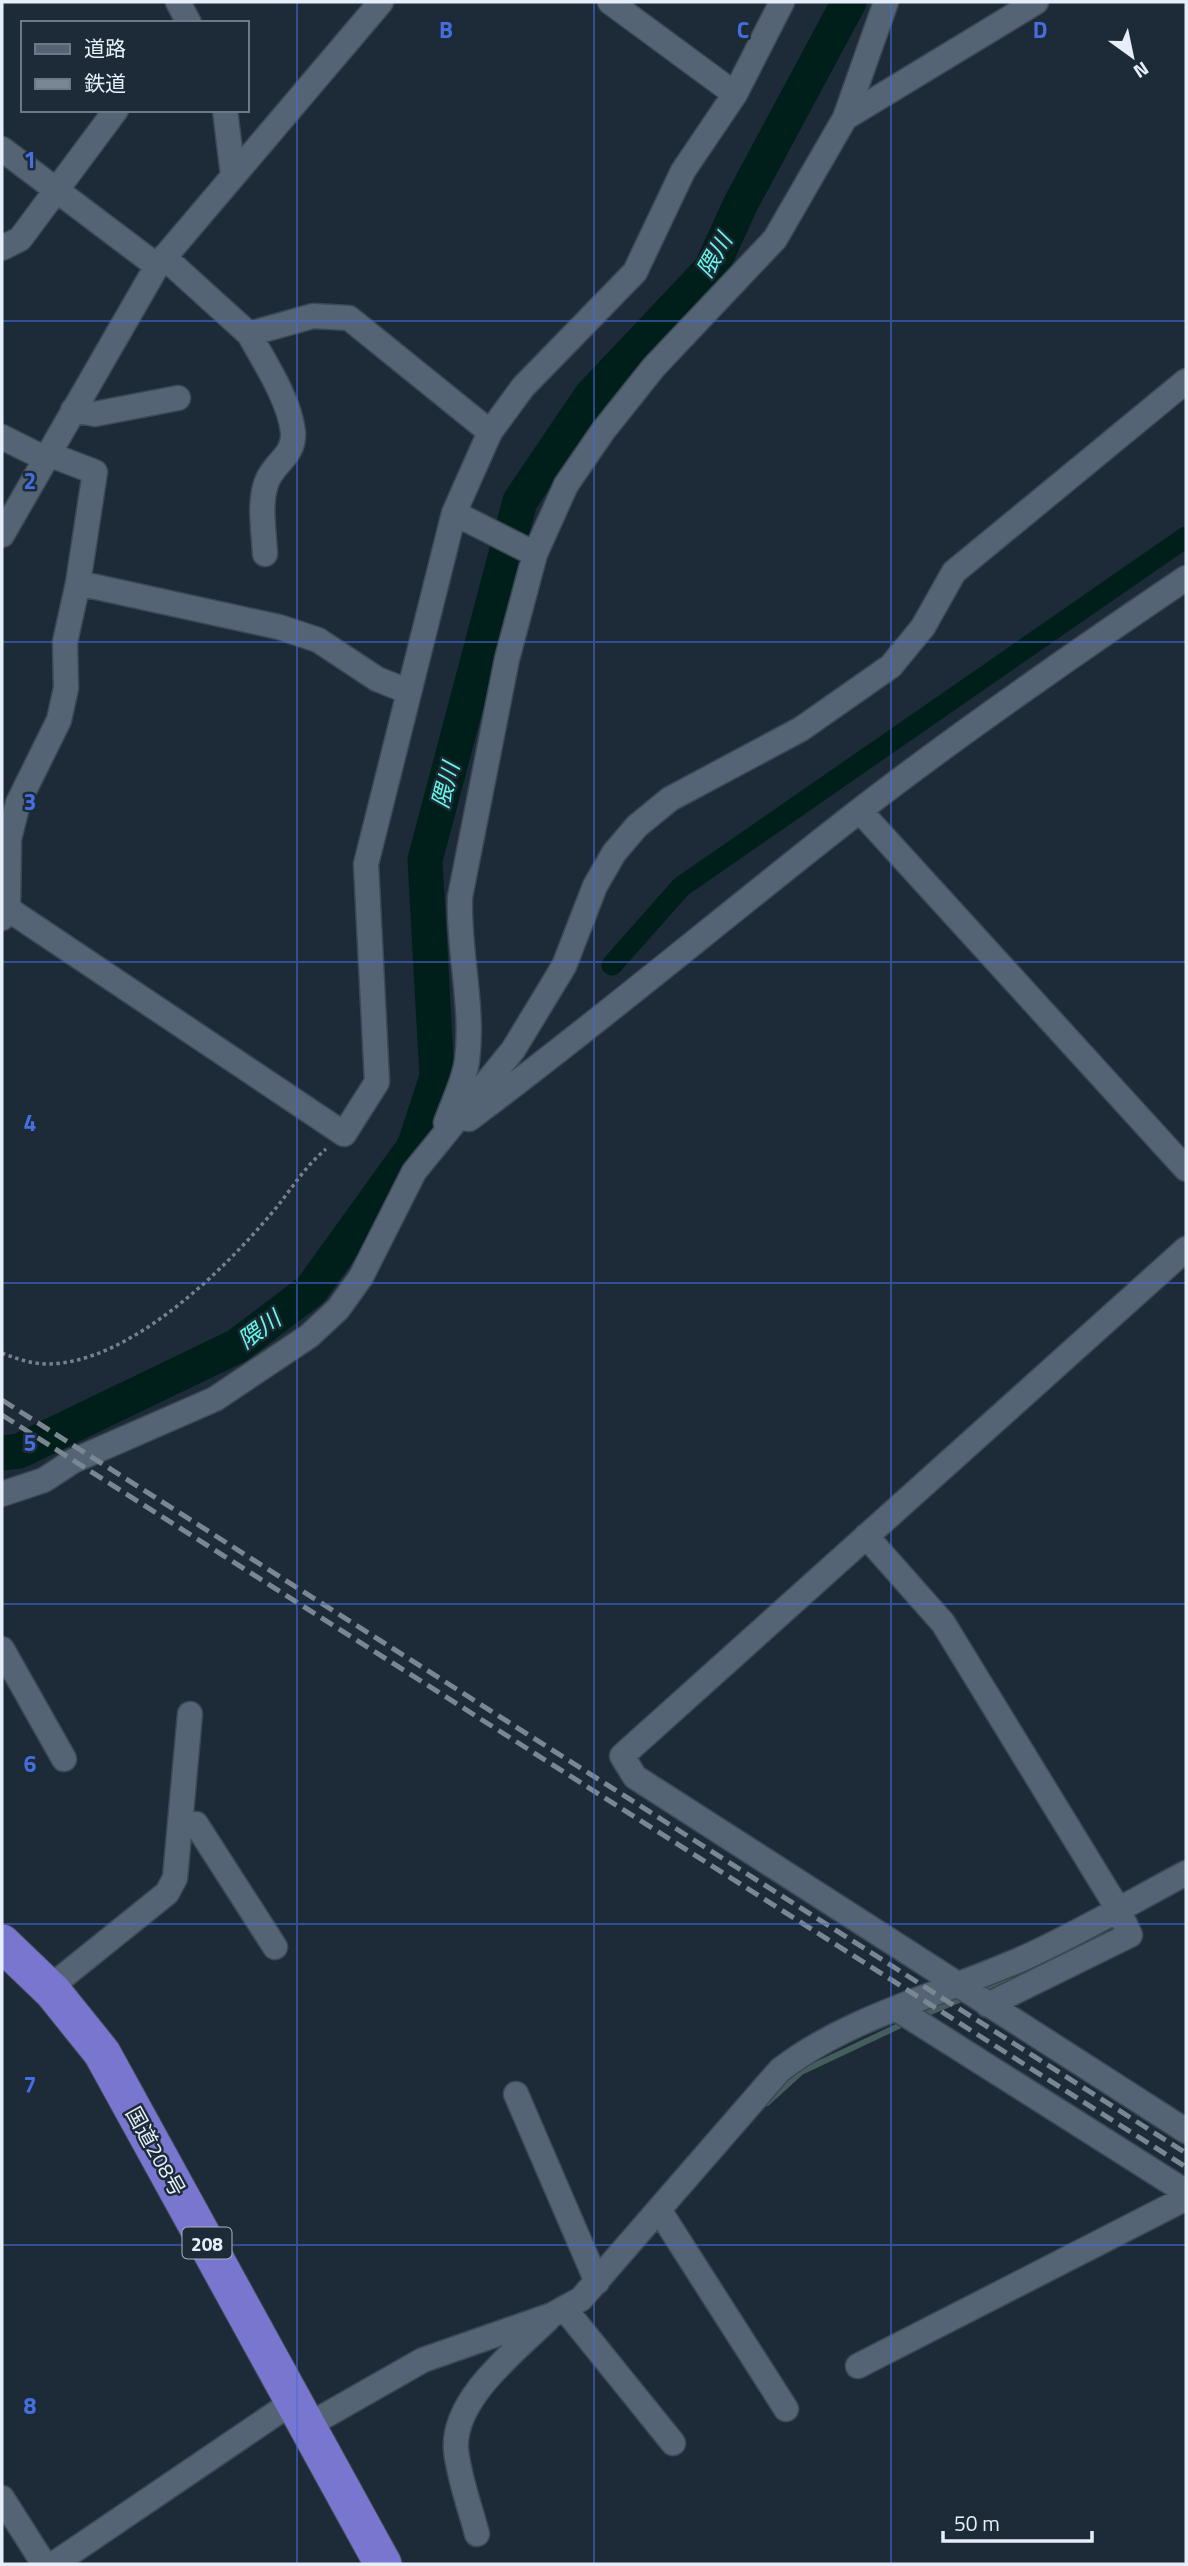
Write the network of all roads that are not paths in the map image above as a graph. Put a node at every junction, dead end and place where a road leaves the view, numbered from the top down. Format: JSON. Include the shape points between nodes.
{"nodes":[{"id":1,"x":177,"y":2,"type":"edge"},
{"id":2,"x":381,"y":2,"type":"edge"},
{"id":3,"x":610,"y":2,"type":"edge"},
{"id":4,"x":782,"y":2,"type":"edge"},
{"id":5,"x":886,"y":2,"type":"edge"},
{"id":6,"x":1036,"y":2,"type":"edge"},
{"id":7,"x":188,"y":21,"type":"edge"},
{"id":8,"x":735,"y":94,"type":"junction"},
{"id":9,"x":115,"y":112,"type":"edge"},
{"id":10,"x":225,"y":112,"type":"edge"},
{"id":11,"x":845,"y":118,"type":"junction"},
{"id":12,"x":2,"y":149,"type":"edge"},
{"id":13,"x":233,"y":175,"type":"junction"},
{"id":14,"x":57,"y":193,"type":"junction"},
{"id":15,"x":2,"y":248,"type":"edge"},
{"id":16,"x":160,"y":261,"type":"junction"},
{"id":17,"x":249,"y":334,"type":"junction"},
{"id":18,"x":1186,"y":381,"type":"edge"},
{"id":19,"x":178,"y":398,"type":"dead end"},
{"id":20,"x":73,"y":410,"type":"junction"},
{"id":21,"x":490,"y":432,"type":"junction"},
{"id":22,"x":2,"y":438,"type":"edge"},
{"id":23,"x":47,"y":457,"type":"junction"},
{"id":24,"x":454,"y":513,"type":"junction"},
{"id":25,"x":2,"y":535,"type":"edge"},
{"id":26,"x":527,"y":550,"type":"junction"},
{"id":27,"x":265,"y":554,"type":"dead end"},
{"id":28,"x":1186,"y":578,"type":"edge"},
{"id":29,"x":78,"y":583,"type":"junction"},
{"id":30,"x":407,"y":691,"type":"junction"},
{"id":31,"x":860,"y":811,"type":"junction"},
{"id":32,"x":5,"y":913,"type":"edge"},
{"id":33,"x":440,"y":1141,"type":"junction"},
{"id":34,"x":1186,"y":1169,"type":"edge"},
{"id":35,"x":1186,"y":1249,"type":"edge"},
{"id":36,"x":2,"y":1494,"type":"edge"},
{"id":37,"x":866,"y":1536,"type":"junction"},
{"id":38,"x":2,"y":1649,"type":"edge"},
{"id":39,"x":190,"y":1714,"type":"dead end"},
{"id":40,"x":64,"y":1759,"type":"dead end"},
{"id":41,"x":180,"y":1824,"type":"junction"},
{"id":42,"x":1186,"y":1873,"type":"edge"},
{"id":43,"x":1118,"y":1909,"type":"junction"},
{"id":44,"x":2,"y":1943,"type":"edge"},
{"id":45,"x":275,"y":1947,"type":"dead end"},
{"id":46,"x":955,"y":1984,"type":"junction"},
{"id":47,"x":49,"y":1988,"type":"junction"},
{"id":48,"x":988,"y":2005,"type":"junction"},
{"id":49,"x":897,"y":2009,"type":"junction"},
{"id":50,"x":516,"y":2094,"type":"dead end"},
{"id":51,"x":1186,"y":2131,"type":"edge"},
{"id":52,"x":1186,"y":2192,"type":"edge"},
{"id":53,"x":1186,"y":2197,"type":"edge"},
{"id":54,"x":659,"y":2210,"type":"junction"},
{"id":55,"x":597,"y":2282,"type":"junction"},
{"id":56,"x":558,"y":2311,"type":"junction"},
{"id":57,"x":858,"y":2366,"type":"dead end"},
{"id":58,"x":786,"y":2409,"type":"dead end"},
{"id":59,"x":301,"y":2414,"type":"junction"},
{"id":60,"x":673,"y":2444,"type":"dead end"},
{"id":61,"x":2,"y":2498,"type":"edge"},
{"id":62,"x":477,"y":2534,"type":"dead end"},
{"id":63,"x":56,"y":2563,"type":"edge"},
{"id":64,"x":383,"y":2564,"type":"edge"}],
"edges":[{"from":1,"to":7,"type":"street"},
{"from":2,"to":13,"type":"street"},
{"from":3,"to":8,"type":"street"},
{"from":4,"to":8,"type":"street"},
{"from":5,"to":11,"type":"street"},
{"from":6,"to":11,"type":"street"},
{"from":8,"to":21,"type":"street","via":[[683,171],[635,272],[523,387]]},
{"from":9,"to":14,"type":"street"},
{"from":10,"to":13,"type":"street"},
{"from":11,"to":26,"type":"street","via":[[775,239],[654,367],[603,431]]},
{"from":12,"to":14,"type":"street"},
{"from":13,"to":16,"type":"street"},
{"from":14,"to":15,"type":"street","via":[[20,239]]},
{"from":14,"to":16,"type":"street"},
{"from":16,"to":17,"type":"street"},
{"from":16,"to":20,"type":"street"},
{"from":17,"to":21,"type":"street","via":[[313,316],[349,318]]},
{"from":17,"to":27,"type":"street","via":[[279,390],[293,432],[290,451],[268,479]]},
{"from":18,"to":33,"type":"street","via":[[954,572],[923,627],[891,666],[801,729],[670,799],[637,826],[595,886],[564,966],[513,1051]]},
{"from":19,"to":20,"type":"street","via":[[95,414]]},
{"from":20,"to":23,"type":"street"},
{"from":21,"to":24,"type":"street"},
{"from":22,"to":23,"type":"street"},
{"from":23,"to":25,"type":"street"},
{"from":23,"to":29,"type":"street","via":[[95,472]]},
{"from":24,"to":26,"type":"street"},
{"from":24,"to":30,"type":"street"},
{"from":26,"to":33,"type":"street","via":[[460,897],[469,1037],[466,1065]]},
{"from":28,"to":31,"type":"street","via":[[1053,668]]},
{"from":29,"to":30,"type":"street","via":[[279,627],[318,640],[377,679]]},
{"from":29,"to":32,"type":"street","via":[[65,642],[66,688],[59,720],[18,803],[9,839]]},
{"from":30,"to":32,"type":"street","via":[[366,864],[377,1082],[344,1134]]},
{"from":31,"to":33,"type":"street","via":[[554,1056]]},
{"from":31,"to":34,"type":"street"},
{"from":33,"to":36,"type":"street","via":[[414,1172],[361,1277],[338,1309],[309,1336],[215,1399]]},
{"from":35,"to":37,"type":"street"},
{"from":37,"to":43,"type":"street","via":[[943,1623]]},
{"from":37,"to":46,"type":"street","via":[[622,1756],[635,1777]]},
{"from":38,"to":40,"type":"street"},
{"from":39,"to":41,"type":"street"},
{"from":41,"to":45,"type":"street","via":[[196,1824]]},
{"from":41,"to":47,"type":"street","via":[[175,1878],[167,1893]]},
{"from":42,"to":43,"type":"street"},
{"from":43,"to":46,"type":"street","via":[[1026,1957]]},
{"from":43,"to":48,"type":"street","via":[[1130,1935]]},
{"from":44,"to":47,"type":"highway","name":"国道208号","number":"208"},
{"from":46,"to":48,"type":"street"},
{"from":46,"to":49,"type":"street"},
{"from":47,"to":59,"type":"highway","name":"国道208号","number":"208","via":[[102,2053]]},
{"from":48,"to":51,"type":"street"},
{"from":49,"to":52,"type":"street"},
{"from":49,"to":54,"type":"street","via":[[805,2051],[780,2070]]},
{"from":50,"to":55,"type":"street"},
{"from":53,"to":57,"type":"street"},
{"from":54,"to":55,"type":"street"},
{"from":54,"to":58,"type":"street"},
{"from":55,"to":56,"type":"street","via":[[581,2299]]},
{"from":56,"to":59,"type":"street","via":[[423,2360]]},
{"from":56,"to":60,"type":"street"},
{"from":56,"to":62,"type":"street","via":[[470,2399],[459,2421],[456,2448]]},
{"from":59,"to":63,"type":"street"},
{"from":59,"to":64,"type":"highway","name":"国道208号","number":"208"},
{"from":61,"to":63,"type":"street"}]}
